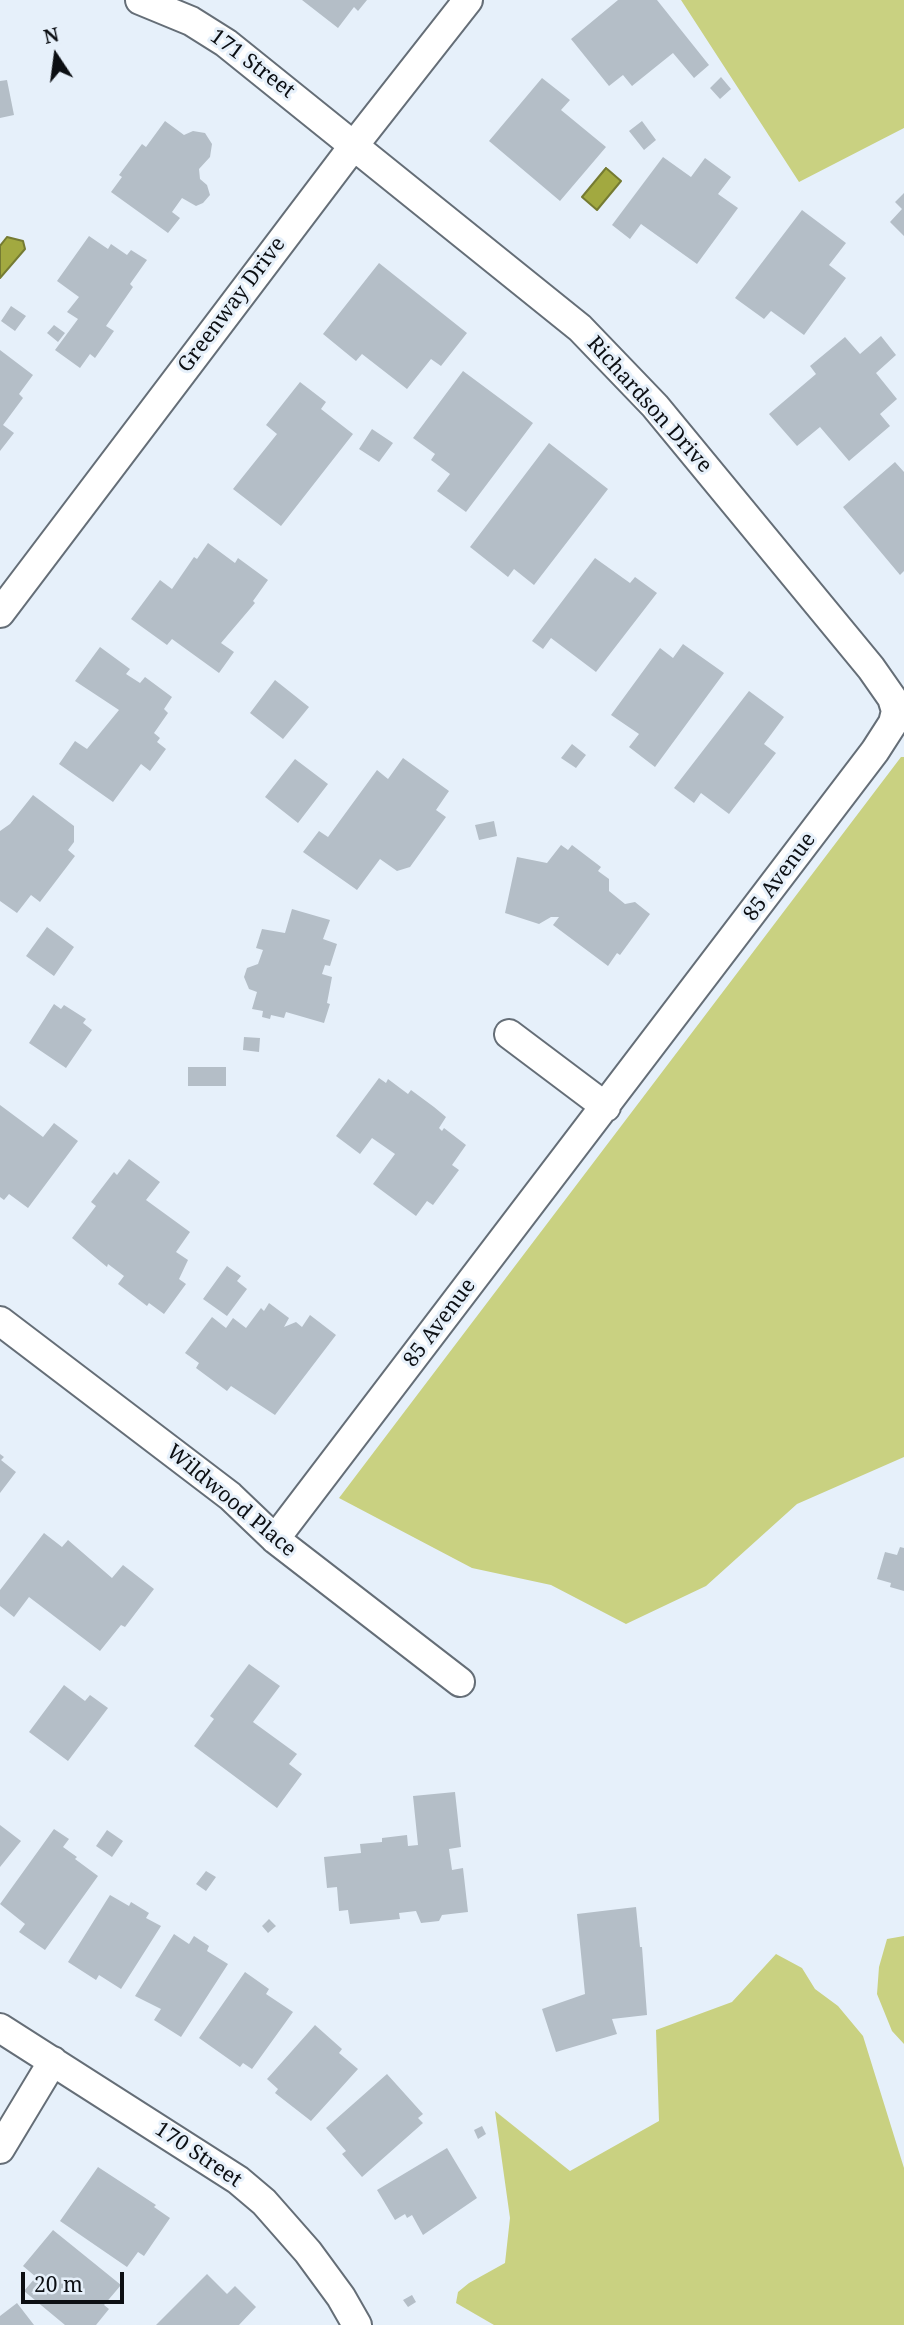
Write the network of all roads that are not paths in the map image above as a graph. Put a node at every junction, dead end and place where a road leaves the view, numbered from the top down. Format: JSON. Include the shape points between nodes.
{"nodes":[{"id":1,"x":140,"y":0,"type":"edge"},
{"id":2,"x":468,"y":0,"type":"edge"},
{"id":3,"x":355,"y":144,"type":"junction"},
{"id":4,"x":0,"y":613,"type":"edge"},
{"id":5,"x":896,"y":711,"type":"joint"},
{"id":6,"x":509,"y":1034,"type":"dead end"},
{"id":7,"x":606,"y":1107,"type":"junction"},
{"id":8,"x":0,"y":1321,"type":"edge"},
{"id":9,"x":275,"y":1539,"type":"junction"},
{"id":10,"x":460,"y":1682,"type":"dead end"},
{"id":11,"x":0,"y":2028,"type":"edge"},
{"id":12,"x":53,"y":2061,"type":"junction"},
{"id":13,"x":0,"y":2149,"type":"edge"},
{"id":14,"x":357,"y":2325,"type":"edge"}],
"edges":[{"from":1,"to":3,"type":"street","name":"171 Street","via":[[209,31]]},
{"from":2,"to":3,"type":"street","name":"Greenway Drive"},
{"from":3,"to":4,"type":"street","name":"Greenway Drive"},
{"from":3,"to":5,"type":"street","name":"Richardson Drive","via":[[548,299],[621,369],[871,668]]},
{"from":5,"to":7,"type":"street","name":"85 Avenue","via":[[876,751]]},
{"from":6,"to":7,"type":"street"},
{"from":7,"to":9,"type":"street","name":"85 Avenue"},
{"from":8,"to":9,"type":"street","name":"Wildwood Place","via":[[230,1496]]},
{"from":9,"to":10,"type":"street","name":"Wildwood Place"},
{"from":11,"to":12,"type":"street","name":"170 Street"},
{"from":12,"to":13,"type":"street"},
{"from":12,"to":14,"type":"street","name":"170 Street","via":[[238,2180],[264,2202],[308,2252]]}]}
